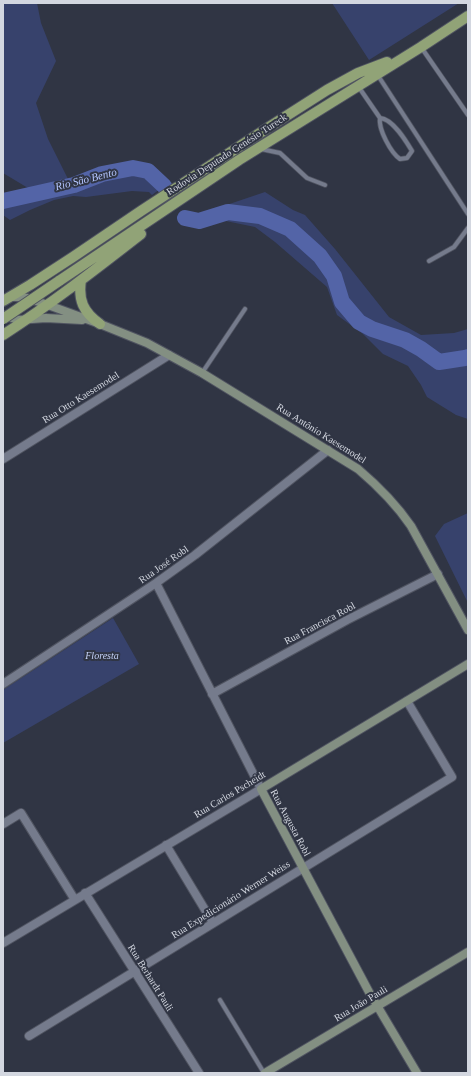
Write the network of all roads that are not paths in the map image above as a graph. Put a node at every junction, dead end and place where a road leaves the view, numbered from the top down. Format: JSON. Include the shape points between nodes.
{"nodes":[{"id":1,"x":468,"y":16,"type":"edge"},
{"id":2,"x":421,"y":47,"type":"junction"},
{"id":3,"x":408,"y":55,"type":"junction"},
{"id":4,"x":377,"y":74,"type":"junction"},
{"id":5,"x":358,"y":86,"type":"junction"},
{"id":6,"x":468,"y":115,"type":"edge"},
{"id":7,"x":380,"y":118,"type":"junction"},
{"id":8,"x":259,"y":148,"type":"junction"},
{"id":9,"x":208,"y":180,"type":"junction"},
{"id":10,"x":325,"y":185,"type":"dead end"},
{"id":11,"x":468,"y":214,"type":"edge"},
{"id":12,"x":468,"y":228,"type":"edge"},
{"id":13,"x":429,"y":261,"type":"dead end"},
{"id":14,"x":81,"y":280,"type":"junction"},
{"id":15,"x":5,"y":299,"type":"edge"},
{"id":16,"x":32,"y":300,"type":"junction"},
{"id":17,"x":48,"y":305,"type":"junction"},
{"id":18,"x":245,"y":309,"type":"dead end"},
{"id":19,"x":5,"y":317,"type":"edge"},
{"id":20,"x":28,"y":319,"type":"junction"},
{"id":21,"x":100,"y":324,"type":"junction"},
{"id":22,"x":3,"y":336,"type":"edge"},
{"id":23,"x":169,"y":355,"type":"junction"},
{"id":24,"x":202,"y":373,"type":"junction"},
{"id":25,"x":328,"y":450,"type":"junction"},
{"id":26,"x":3,"y":459,"type":"edge"},
{"id":27,"x":438,"y":574,"type":"junction"},
{"id":28,"x":156,"y":583,"type":"junction"},
{"id":29,"x":468,"y":630,"type":"edge"},
{"id":30,"x":468,"y":664,"type":"edge"},
{"id":31,"x":5,"y":680,"type":"edge"},
{"id":32,"x":212,"y":694,"type":"junction"},
{"id":33,"x":407,"y":701,"type":"junction"},
{"id":34,"x":261,"y":789,"type":"junction"},
{"id":35,"x":3,"y":824,"type":"edge"},
{"id":36,"x":166,"y":845,"type":"junction"},
{"id":37,"x":303,"y":868,"type":"junction"},
{"id":38,"x":85,"y":893,"type":"junction"},
{"id":39,"x":75,"y":900,"type":"junction"},
{"id":40,"x":213,"y":923,"type":"junction"},
{"id":41,"x":3,"y":943,"type":"edge"},
{"id":42,"x":468,"y":952,"type":"edge"},
{"id":43,"x":134,"y":971,"type":"junction"},
{"id":44,"x":220,"y":1000,"type":"dead end"},
{"id":45,"x":377,"y":1006,"type":"junction"},
{"id":46,"x":29,"y":1036,"type":"dead end"},
{"id":47,"x":198,"y":1073,"type":"edge"},
{"id":48,"x":264,"y":1073,"type":"edge"},
{"id":49,"x":417,"y":1073,"type":"edge"}],
"edges":[{"from":1,"to":2,"type":"main road","name":"Rodovia Deputado Genésio Tureck"},
{"from":2,"to":3,"type":"main road","name":"Rodovia Deputado Genésio Tureck"},
{"from":2,"to":6,"type":"lane"},
{"from":3,"to":4,"type":"main road","name":"Rodovia Deputado Genésio Tureck"},
{"from":3,"to":15,"type":"main road","via":[[358,73],[327,90]]},
{"from":4,"to":5,"type":"main road","name":"Rodovia Deputado Genésio Tureck"},
{"from":4,"to":11,"type":"lane"},
{"from":5,"to":7,"type":"lane"},
{"from":5,"to":8,"type":"main road","name":"Rodovia Deputado Genésio Tureck"},
{"from":7,"to":7,"type":"lane","via":[[395,128],[406,141],[412,151],[407,158],[400,159],[395,156],[382,133]]},
{"from":8,"to":9,"type":"main road","name":"Rodovia Deputado Genésio Tureck"},
{"from":8,"to":10,"type":"lane","via":[[280,152],[307,178]]},
{"from":9,"to":14,"type":"main road"},
{"from":9,"to":19,"type":"main road","name":"Rodovia Deputado Genésio Tureck","bridge":true},
{"from":12,"to":13,"type":"lane","via":[[454,247]]},
{"from":14,"to":17,"type":"main road"},
{"from":14,"to":21,"type":"main road","via":[[80,297],[83,305]]},
{"from":15,"to":16,"type":"main road","name":"Rua Antônio Kaesemodel","via":[[21,297]]},
{"from":15,"to":19,"type":"main road"},
{"from":16,"to":17,"type":"main road","name":"Rua Antônio Kaesemodel"},
{"from":16,"to":20,"type":"main road","via":[[32,313]]},
{"from":17,"to":20,"type":"main road"},
{"from":17,"to":21,"type":"main road","name":"Rua Antônio Kaesemodel"},
{"from":18,"to":24,"type":"lane"},
{"from":19,"to":20,"type":"main road","name":"Rua Antônio Kaesemodel"},
{"from":20,"to":21,"type":"main road","name":"Rua Antônio Kaesemodel","via":[[64,319]]},
{"from":20,"to":22,"type":"main road"},
{"from":21,"to":23,"type":"main road","name":"Rua Antônio Kaesemodel","via":[[134,337]]},
{"from":23,"to":24,"type":"main road","name":"Rua Antônio Kaesemodel"},
{"from":23,"to":26,"type":"street","name":"Rua Otto Kaesemodel"},
{"from":24,"to":25,"type":"main road","name":"Rua Antônio Kaesemodel"},
{"from":25,"to":27,"type":"main road","name":"Rua Antônio Kaesemodel","via":[[375,482],[411,526]]},
{"from":25,"to":28,"type":"street","name":"Rua José Robl","via":[[196,555]]},
{"from":27,"to":29,"type":"main road","name":"Rua Antônio Kaesemodel"},
{"from":27,"to":32,"type":"street","name":"Rua Francisca Robl","via":[[347,620]]},
{"from":28,"to":31,"type":"street","name":"Rua José Robl"},
{"from":28,"to":32,"type":"street","name":"Rua Augusta Robl"},
{"from":30,"to":33,"type":"main road","name":"Rua Carlos Pscheidt"},
{"from":32,"to":34,"type":"street","name":"Rua Augusta Robl"},
{"from":33,"to":34,"type":"main road","name":"Rua Carlos Pscheidt"},
{"from":33,"to":37,"type":"street","name":"Rua Expedicionário Werner Weiss","via":[[452,777]]},
{"from":34,"to":36,"type":"street","name":"Rua Carlos Pscheidt"},
{"from":34,"to":37,"type":"main road","name":"Rua Augusta Robl"},
{"from":35,"to":39,"type":"street","via":[[21,812]]},
{"from":36,"to":38,"type":"street","name":"Rua Carlos Pscheidt"},
{"from":36,"to":40,"type":"street"},
{"from":37,"to":40,"type":"street","name":"Rua Expedicionário Werner Weiss"},
{"from":37,"to":45,"type":"main road","name":"Rua Augusta Robl"},
{"from":38,"to":39,"type":"street","name":"Rua Carlos Pscheidt"},
{"from":38,"to":43,"type":"street","name":"Rua Berhardt Pauli"},
{"from":39,"to":41,"type":"street","name":"Rua Carlos Pscheidt"},
{"from":40,"to":43,"type":"street","name":"Rua Expedicionário Werner Weiss"},
{"from":42,"to":45,"type":"main road","name":"Rua João Pauli"},
{"from":43,"to":46,"type":"street","name":"Rua Expedicionário Werner Weiss"},
{"from":43,"to":47,"type":"street","name":"Rua Berhardt Pauli"},
{"from":44,"to":48,"type":"lane"},
{"from":45,"to":48,"type":"main road","name":"Rua João Pauli"},
{"from":45,"to":49,"type":"main road","name":"Rua Augusta Robl"}]}
